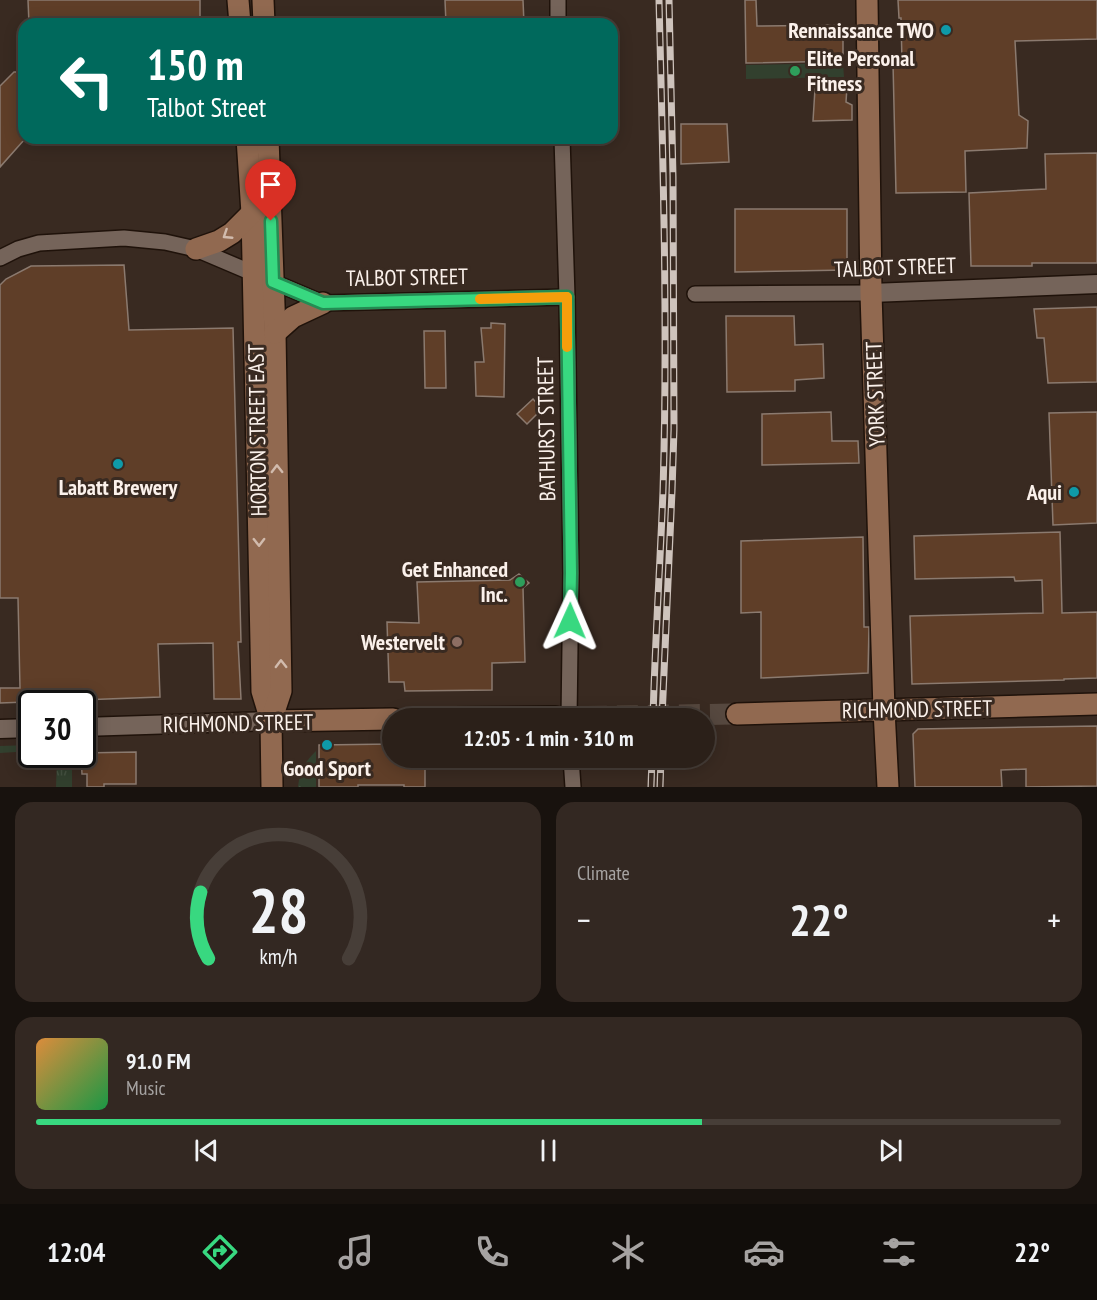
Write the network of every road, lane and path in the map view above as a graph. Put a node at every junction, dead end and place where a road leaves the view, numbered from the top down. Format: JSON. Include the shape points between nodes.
{"nodes":[{"id":1,"x":238,"y":0,"type":"edge"},
{"id":2,"x":263,"y":0,"type":"edge"},
{"id":3,"x":558,"y":0,"type":"edge"},
{"id":4,"x":867,"y":0,"type":"edge"},
{"id":5,"x":240,"y":18,"type":"edge"},
{"id":6,"x":264,"y":18,"type":"edge"},
{"id":7,"x":558,"y":18,"type":"edge"},
{"id":8,"x":247,"y":144,"type":"edge"},
{"id":9,"x":268,"y":144,"type":"edge"},
{"id":10,"x":562,"y":144,"type":"edge"},
{"id":11,"x":252,"y":213,"type":"junction"},
{"id":12,"x":196,"y":249,"type":"junction"},
{"id":13,"x":0,"y":258,"type":"edge"},
{"id":14,"x":263,"y":278,"type":"junction"},
{"id":15,"x":1097,"y":284,"type":"edge"},
{"id":16,"x":871,"y":292,"type":"junction"},
{"id":17,"x":695,"y":294,"type":"dead end"},
{"id":18,"x":567,"y":297,"type":"junction"},
{"id":19,"x":323,"y":303,"type":"junction"},
{"id":20,"x":275,"y":333,"type":"junction"},
{"id":21,"x":1097,"y":704,"type":"edge"},
{"id":22,"x":563,"y":708,"type":"edge"},
{"id":23,"x":884,"y":710,"type":"junction"},
{"id":24,"x":737,"y":714,"type":"tunnel mouth"},
{"id":25,"x":382,"y":719,"type":"edge"},
{"id":26,"x":271,"y":721,"type":"junction"},
{"id":27,"x":96,"y":727,"type":"edge"},
{"id":28,"x":18,"y":728,"type":"edge"},
{"id":29,"x":0,"y":729,"type":"edge"},
{"id":30,"x":572,"y":768,"type":"edge"},
{"id":31,"x":272,"y":787,"type":"edge"},
{"id":32,"x":573,"y":787,"type":"edge"},
{"id":33,"x":888,"y":787,"type":"edge"}],
"edges":[{"from":1,"to":5,"type":"main road"},
{"from":2,"to":6,"type":"main road"},
{"from":3,"to":7,"type":"street"},
{"from":4,"to":16,"type":"main road","name":"YORK STREET"},
{"from":8,"to":11,"type":"main road","name":"HORTON STREET EAST"},
{"from":9,"to":14,"type":"main road","name":"HORTON STREET EAST"},
{"from":10,"to":18,"type":"street","name":"BATHURST STREET"},
{"from":11,"to":12,"type":"main road","one_way":true,"via":[[219,241]]},
{"from":11,"to":14,"type":"main road","name":"HORTON STREET EAST"},
{"from":12,"to":13,"type":"street","name":"TALBOT STREET","via":[[124,238],[50,241]]},
{"from":12,"to":14,"type":"street","name":"TALBOT STREET"},
{"from":14,"to":19,"type":"street","name":"TALBOT STREET"},
{"from":14,"to":20,"type":"main road","name":"HORTON STREET EAST"},
{"from":14,"to":26,"type":"main road","name":"HORTON STREET EAST","one_way":true,"via":[[262,691]]},
{"from":15,"to":16,"type":"street","name":"TALBOT STREET"},
{"from":16,"to":17,"type":"street","name":"TALBOT STREET"},
{"from":16,"to":23,"type":"main road","name":"YORK STREET"},
{"from":18,"to":19,"type":"street","name":"TALBOT STREET"},
{"from":18,"to":22,"type":"street","name":"BATHURST STREET","via":[[571,573]]},
{"from":19,"to":20,"type":"main road","via":[[293,317]]},
{"from":26,"to":20,"type":"main road","name":"HORTON STREET EAST","one_way":true,"via":[[281,691]]},
{"from":21,"to":23,"type":"main road","name":"RICHMOND STREET"},
{"from":23,"to":24,"type":"main road","name":"RICHMOND STREET"},
{"from":23,"to":33,"type":"main road","name":"YORK STREET"},
{"from":25,"to":26,"type":"main road","name":"RICHMOND STREET"},
{"from":26,"to":27,"type":"street","name":"RICHMOND STREET"},
{"from":26,"to":31,"type":"main road","name":"HORTON STREET EAST"},
{"from":28,"to":29,"type":"street"},
{"from":30,"to":32,"type":"street"}]}
